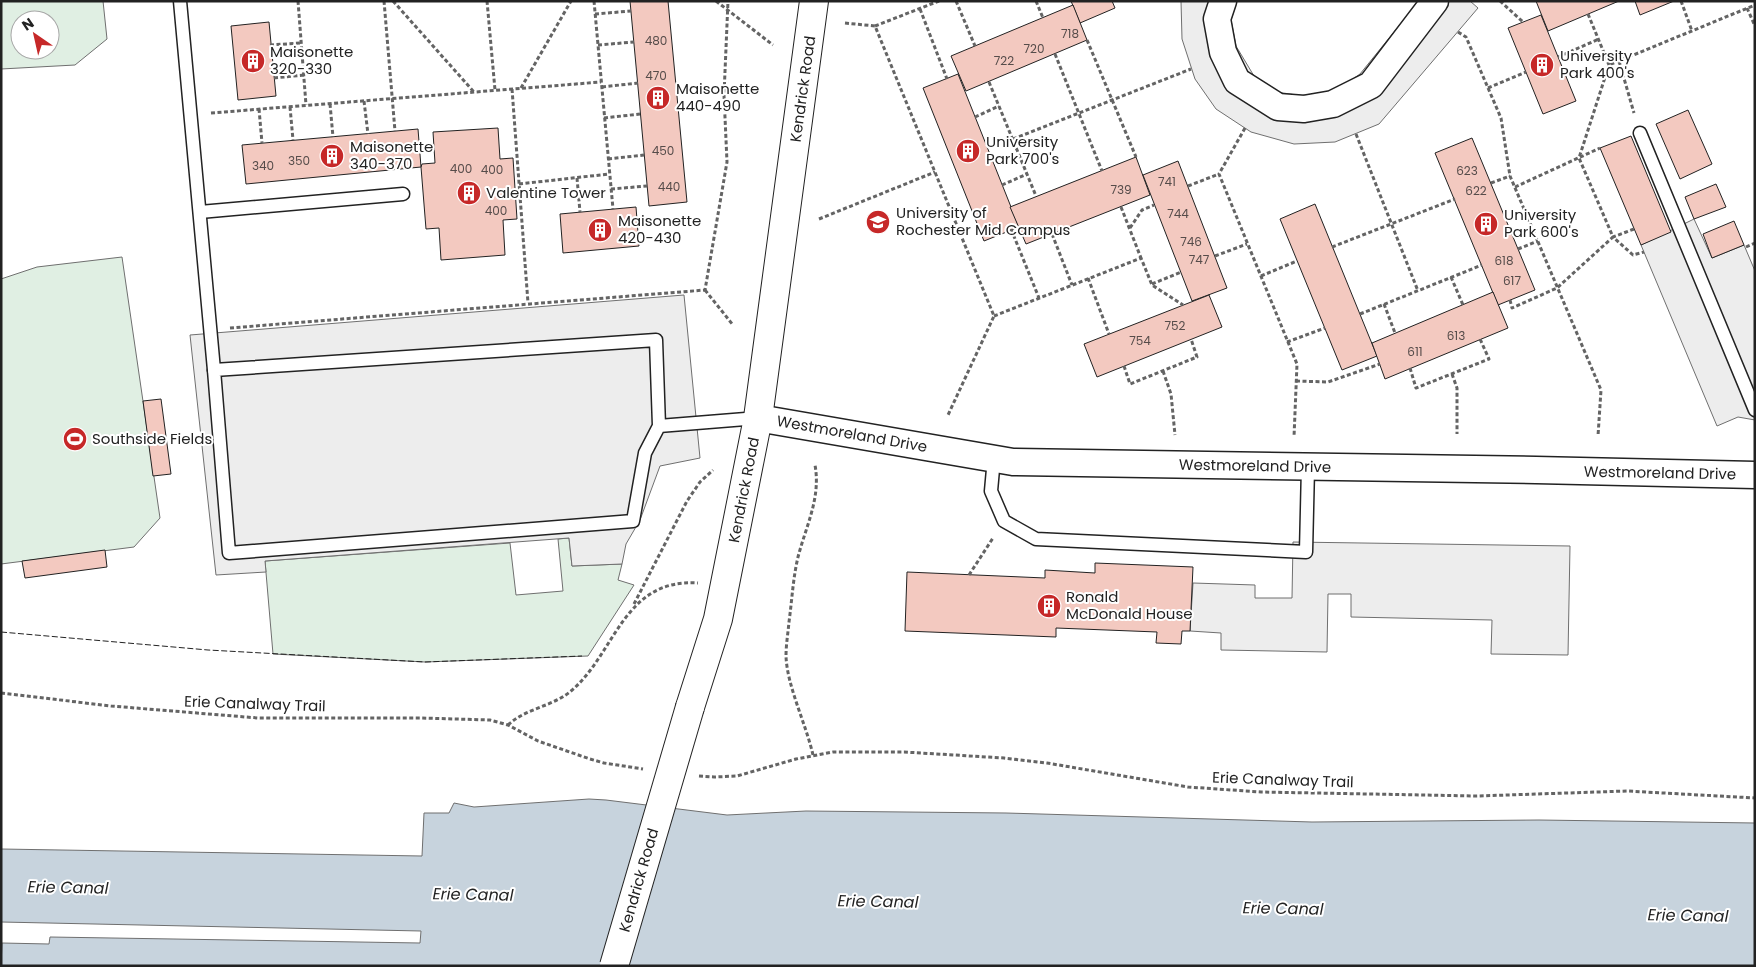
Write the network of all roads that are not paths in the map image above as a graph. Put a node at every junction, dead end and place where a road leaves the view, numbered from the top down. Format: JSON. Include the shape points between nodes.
{"nodes":[{"id":1,"x":180,"y":1,"type":"edge"},
{"id":2,"x":814,"y":1,"type":"edge"},
{"id":3,"x":1223,"y":1,"type":"edge"},
{"id":4,"x":1435,"y":1,"type":"edge"},
{"id":5,"x":1640,"y":133,"type":"road end"},
{"id":6,"x":403,"y":194,"type":"dead end"},
{"id":7,"x":200,"y":212,"type":"junction"},
{"id":8,"x":214,"y":370,"type":"junction"},
{"id":9,"x":1755,"y":410,"type":"edge"},
{"id":10,"x":758,"y":418,"type":"junction"},
{"id":11,"x":659,"y":426,"type":"junction"},
{"id":12,"x":994,"y":458,"type":"junction"},
{"id":13,"x":1308,"y":467,"type":"junction"},
{"id":14,"x":1755,"y":475,"type":"edge"},
{"id":15,"x":614,"y":966,"type":"edge"}],
"edges":[{"from":1,"to":7,"type":"lane"},
{"from":2,"to":10,"type":"street","name":"Kendrick Road"},
{"from":3,"to":4,"type":"street","via":[[1217,19],[1223,52],[1237,81],[1278,107],[1304,110],[1333,104],[1371,85]]},
{"from":5,"to":9,"type":"lane"},
{"from":6,"to":7,"type":"lane"},
{"from":7,"to":8,"type":"lane"},
{"from":8,"to":11,"type":"lane","via":[[656,340]]},
{"from":8,"to":11,"type":"lane","via":[[229,553],[633,521],[645,453]]},
{"from":10,"to":11,"type":"lane"},
{"from":10,"to":12,"type":"street","name":"Westmoreland Drive"},
{"from":10,"to":15,"type":"street","name":"Kendrick Road","bridge":true,"via":[[714,637],[690,707]]},
{"from":12,"to":13,"type":"street","name":"Westmoreland Drive","via":[[1012,462]]},
{"from":12,"to":13,"type":"lane","via":[[991,491],[1004,521],[1036,539],[1306,552]]},
{"from":13,"to":14,"type":"street","name":"Westmoreland Drive"}]}
